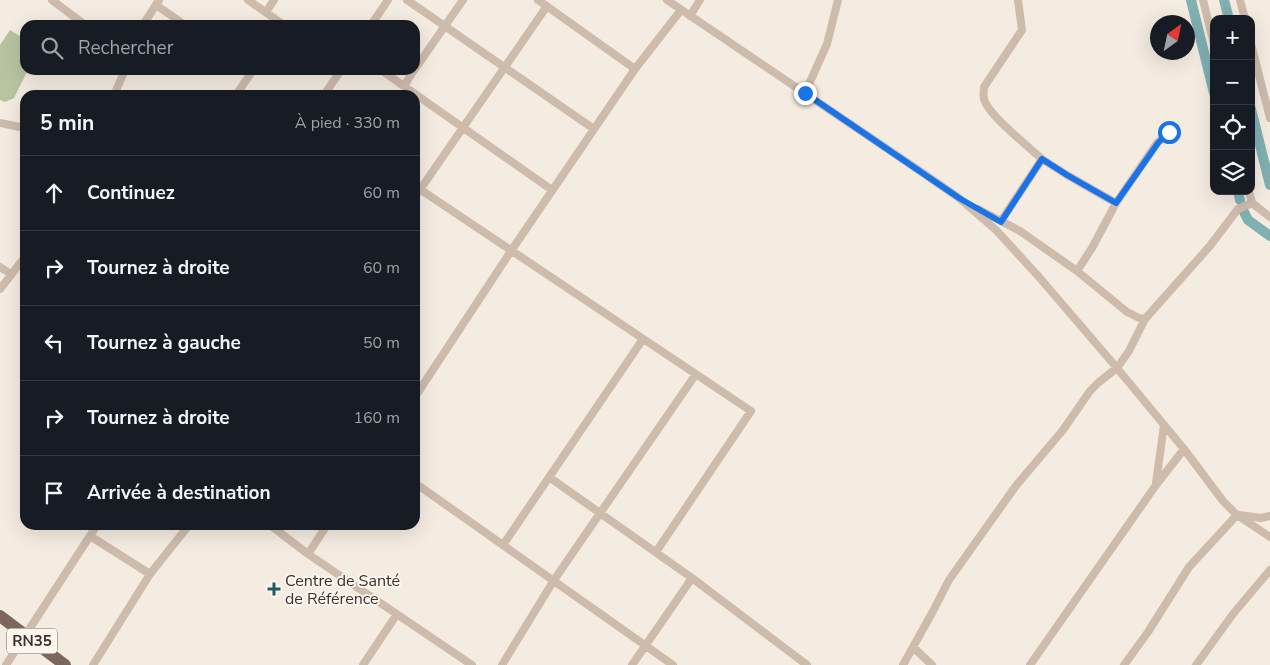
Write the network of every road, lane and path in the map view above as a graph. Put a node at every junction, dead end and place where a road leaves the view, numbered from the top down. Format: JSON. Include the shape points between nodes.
{"nodes":[{"id":1,"x":52,"y":0,"type":"edge"},
{"id":2,"x":248,"y":0,"type":"edge"},
{"id":3,"x":274,"y":0,"type":"edge"},
{"id":4,"x":388,"y":0,"type":"edge"},
{"id":5,"x":407,"y":0,"type":"edge"},
{"id":6,"x":463,"y":0,"type":"edge"},
{"id":7,"x":538,"y":0,"type":"edge"},
{"id":8,"x":667,"y":0,"type":"edge"},
{"id":9,"x":700,"y":0,"type":"edge"},
{"id":10,"x":838,"y":0,"type":"edge"},
{"id":11,"x":1018,"y":0,"type":"edge"},
{"id":12,"x":1203,"y":0,"type":"edge"},
{"id":13,"x":1240,"y":0,"type":"edge"},
{"id":14,"x":158,"y":2,"type":"edge"},
{"id":15,"x":547,"y":6,"type":"junction"},
{"id":16,"x":682,"y":10,"type":"junction"},
{"id":17,"x":266,"y":12,"type":"junction"},
{"id":18,"x":1244,"y":15,"type":"edge"},
{"id":19,"x":690,"y":16,"type":"junction"},
{"id":20,"x":78,"y":20,"type":"edge"},
{"id":21,"x":146,"y":20,"type":"edge"},
{"id":22,"x":179,"y":20,"type":"edge"},
{"id":23,"x":276,"y":20,"type":"edge"},
{"id":24,"x":375,"y":20,"type":"edge"},
{"id":25,"x":445,"y":26,"type":"junction"},
{"id":26,"x":1210,"y":28,"type":"edge"},
{"id":27,"x":1255,"y":60,"type":"edge"},
{"id":28,"x":420,"y":63,"type":"edge"},
{"id":29,"x":505,"y":67,"type":"junction"},
{"id":30,"x":635,"y":69,"type":"junction"},
{"id":31,"x":124,"y":75,"type":"edge"},
{"id":32,"x":248,"y":75,"type":"edge"},
{"id":33,"x":338,"y":75,"type":"edge"},
{"id":34,"x":388,"y":75,"type":"edge"},
{"id":35,"x":412,"y":75,"type":"edge"},
{"id":36,"x":404,"y":86,"type":"junction"},
{"id":37,"x":116,"y":90,"type":"edge"},
{"id":38,"x":239,"y":90,"type":"edge"},
{"id":39,"x":327,"y":90,"type":"edge"},
{"id":40,"x":410,"y":90,"type":"edge"},
{"id":41,"x":805,"y":93,"type":"junction"},
{"id":42,"x":420,"y":97,"type":"edge"},
{"id":43,"x":1270,"y":118,"type":"edge"},
{"id":44,"x":0,"y":123,"type":"edge"},
{"id":45,"x":20,"y":127,"type":"edge"},
{"id":46,"x":463,"y":128,"type":"junction"},
{"id":47,"x":594,"y":129,"type":"junction"},
{"id":48,"x":1169,"y":132,"type":"dead end"},
{"id":49,"x":1042,"y":159,"type":"junction"},
{"id":50,"x":420,"y":185,"type":"edge"},
{"id":51,"x":420,"y":189,"type":"edge"},
{"id":52,"x":552,"y":190,"type":"junction"},
{"id":53,"x":1250,"y":195,"type":"edge"},
{"id":54,"x":959,"y":198,"type":"junction"},
{"id":55,"x":1116,"y":203,"type":"junction"},
{"id":56,"x":1252,"y":203,"type":"junction"},
{"id":57,"x":1270,"y":217,"type":"edge"},
{"id":58,"x":1001,"y":222,"type":"junction"},
{"id":59,"x":511,"y":250,"type":"junction"},
{"id":60,"x":20,"y":263,"type":"edge"},
{"id":61,"x":0,"y":267,"type":"edge"},
{"id":62,"x":1077,"y":271,"type":"junction"},
{"id":63,"x":11,"y":274,"type":"junction"},
{"id":64,"x":0,"y":289,"type":"edge"},
{"id":65,"x":1145,"y":319,"type":"junction"},
{"id":66,"x":643,"y":339,"type":"junction"},
{"id":67,"x":1117,"y":368,"type":"junction"},
{"id":68,"x":696,"y":374,"type":"junction"},
{"id":69,"x":420,"y":384,"type":"edge"},
{"id":70,"x":1164,"y":425,"type":"junction"},
{"id":71,"x":1184,"y":449,"type":"junction"},
{"id":72,"x":549,"y":477,"type":"junction"},
{"id":73,"x":1156,"y":485,"type":"junction"},
{"id":74,"x":420,"y":487,"type":"edge"},
{"id":75,"x":600,"y":513,"type":"junction"},
{"id":76,"x":1237,"y":515,"type":"junction"},
{"id":77,"x":1270,"y":516,"type":"edge"},
{"id":78,"x":94,"y":530,"type":"edge"},
{"id":79,"x":185,"y":530,"type":"edge"},
{"id":80,"x":277,"y":530,"type":"edge"},
{"id":81,"x":324,"y":530,"type":"edge"},
{"id":82,"x":90,"y":536,"type":"junction"},
{"id":83,"x":1270,"y":537,"type":"edge"},
{"id":84,"x":503,"y":545,"type":"junction"},
{"id":85,"x":656,"y":552,"type":"junction"},
{"id":86,"x":308,"y":554,"type":"junction"},
{"id":87,"x":1270,"y":570,"type":"edge"},
{"id":88,"x":150,"y":574,"type":"junction"},
{"id":89,"x":692,"y":578,"type":"junction"},
{"id":90,"x":554,"y":580,"type":"junction"},
{"id":91,"x":397,"y":614,"type":"junction"},
{"id":92,"x":0,"y":616,"type":"edge"},
{"id":93,"x":26,"y":636,"type":"junction"},
{"id":94,"x":645,"y":645,"type":"junction"},
{"id":95,"x":913,"y":647,"type":"junction"},
{"id":96,"x":6,"y":665,"type":"edge"},
{"id":97,"x":65,"y":665,"type":"edge"},
{"id":98,"x":92,"y":665,"type":"edge"},
{"id":99,"x":363,"y":665,"type":"edge"},
{"id":100,"x":472,"y":665,"type":"edge"},
{"id":101,"x":502,"y":665,"type":"edge"},
{"id":102,"x":632,"y":665,"type":"edge"},
{"id":103,"x":672,"y":665,"type":"edge"},
{"id":104,"x":807,"y":665,"type":"edge"},
{"id":105,"x":903,"y":665,"type":"edge"},
{"id":106,"x":932,"y":665,"type":"edge"},
{"id":107,"x":1030,"y":665,"type":"edge"},
{"id":108,"x":1124,"y":665,"type":"edge"},
{"id":109,"x":1196,"y":665,"type":"edge"}],
"edges":[{"from":1,"to":20,"type":"street"},
{"from":2,"to":17,"type":"street"},
{"from":3,"to":17,"type":"street"},
{"from":4,"to":24,"type":"street"},
{"from":5,"to":25,"type":"street"},
{"from":6,"to":25,"type":"street"},
{"from":7,"to":15,"type":"street"},
{"from":8,"to":16,"type":"street"},
{"from":9,"to":19,"type":"street"},
{"from":10,"to":41,"type":"street","via":[[827,44]]},
{"from":11,"to":49,"type":"street","via":[[1022,30],[984,87],[983,97],[1004,126]]},
{"from":12,"to":26,"type":"street"},
{"from":13,"to":18,"type":"street"},
{"from":14,"to":21,"type":"street"},
{"from":14,"to":22,"type":"street"},
{"from":15,"to":29,"type":"street"},
{"from":15,"to":30,"type":"street"},
{"from":16,"to":19,"type":"street"},
{"from":16,"to":30,"type":"street"},
{"from":17,"to":23,"type":"street"},
{"from":19,"to":41,"type":"street"},
{"from":25,"to":28,"type":"street"},
{"from":25,"to":29,"type":"street"},
{"from":27,"to":43,"type":"street"},
{"from":29,"to":46,"type":"street"},
{"from":29,"to":47,"type":"street"},
{"from":30,"to":47,"type":"street"},
{"from":31,"to":37,"type":"street"},
{"from":32,"to":38,"type":"street"},
{"from":33,"to":39,"type":"street"},
{"from":34,"to":36,"type":"street"},
{"from":35,"to":36,"type":"street"},
{"from":36,"to":40,"type":"street"},
{"from":41,"to":54,"type":"street"},
{"from":42,"to":46,"type":"street"},
{"from":44,"to":45,"type":"street"},
{"from":46,"to":50,"type":"street"},
{"from":46,"to":52,"type":"street"},
{"from":47,"to":52,"type":"street"},
{"from":48,"to":55,"type":"street"},
{"from":49,"to":55,"type":"street"},
{"from":49,"to":58,"type":"street"},
{"from":51,"to":59,"type":"street"},
{"from":52,"to":59,"type":"street"},
{"from":53,"to":56,"type":"street"},
{"from":54,"to":58,"type":"street"},
{"from":54,"to":67,"type":"street","via":[[996,230]]},
{"from":55,"to":62,"type":"street"},
{"from":56,"to":57,"type":"street"},
{"from":56,"to":65,"type":"street","via":[[1238,210]]},
{"from":58,"to":62,"type":"street","via":[[1020,231]]},
{"from":59,"to":66,"type":"street"},
{"from":59,"to":69,"type":"street"},
{"from":60,"to":63,"type":"street"},
{"from":61,"to":63,"type":"street"},
{"from":62,"to":65,"type":"street","via":[[1127,312]]},
{"from":63,"to":64,"type":"street"},
{"from":65,"to":67,"type":"street"},
{"from":66,"to":68,"type":"street"},
{"from":66,"to":72,"type":"street"},
{"from":67,"to":70,"type":"street"},
{"from":67,"to":95,"type":"street","via":[[1090,391],[1063,430],[1004,501],[949,580]]},
{"from":68,"to":75,"type":"street"},
{"from":68,"to":85,"type":"street","via":[[751,411]]},
{"from":70,"to":71,"type":"street"},
{"from":70,"to":73,"type":"street"},
{"from":71,"to":73,"type":"street"},
{"from":71,"to":76,"type":"street"},
{"from":72,"to":75,"type":"street"},
{"from":72,"to":84,"type":"street"},
{"from":73,"to":107,"type":"street"},
{"from":74,"to":84,"type":"street"},
{"from":75,"to":85,"type":"street"},
{"from":75,"to":90,"type":"street"},
{"from":76,"to":77,"type":"street"},
{"from":76,"to":83,"type":"street"},
{"from":76,"to":108,"type":"street","via":[[1190,567]]},
{"from":78,"to":82,"type":"street"},
{"from":79,"to":88,"type":"street"},
{"from":80,"to":86,"type":"street"},
{"from":81,"to":86,"type":"street"},
{"from":82,"to":88,"type":"street"},
{"from":82,"to":93,"type":"street"},
{"from":84,"to":90,"type":"street"},
{"from":85,"to":89,"type":"street"},
{"from":86,"to":91,"type":"street"},
{"from":87,"to":109,"type":"street"},
{"from":88,"to":98,"type":"street"},
{"from":89,"to":94,"type":"street"},
{"from":89,"to":104,"type":"street"},
{"from":90,"to":94,"type":"street"},
{"from":90,"to":101,"type":"street"},
{"from":91,"to":99,"type":"street"},
{"from":91,"to":100,"type":"street"},
{"from":92,"to":93,"type":"main road","number":"RN35"},
{"from":93,"to":96,"type":"street"},
{"from":93,"to":97,"type":"main road","number":"RN35"},
{"from":94,"to":102,"type":"street"},
{"from":94,"to":103,"type":"street"},
{"from":95,"to":105,"type":"street"},
{"from":95,"to":106,"type":"street"}]}
